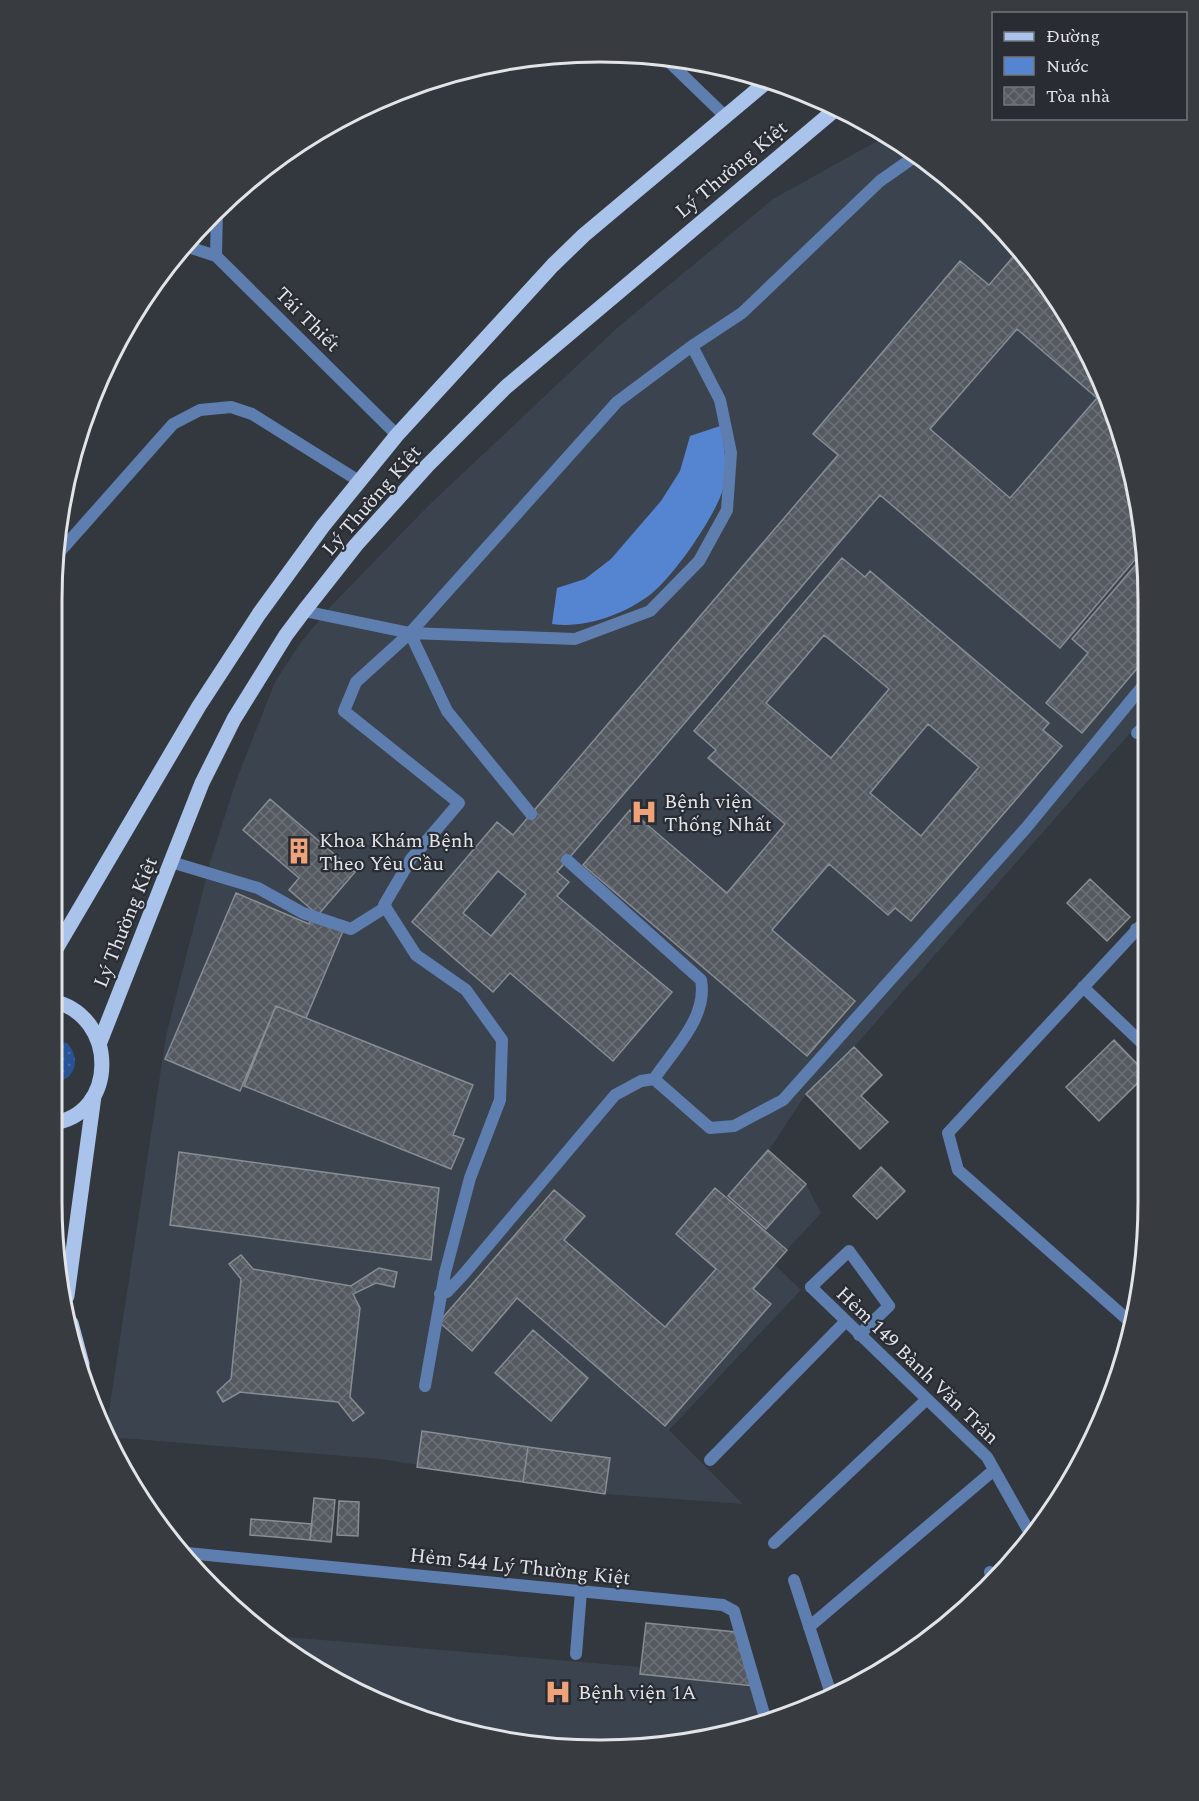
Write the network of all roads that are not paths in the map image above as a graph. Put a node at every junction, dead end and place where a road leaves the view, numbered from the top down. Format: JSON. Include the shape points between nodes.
{"nodes":[{"id":1,"x":673,"y":67,"type":"edge"},
{"id":2,"x":761,"y":87,"type":"edge"},
{"id":3,"x":830,"y":114,"type":"edge"},
{"id":4,"x":726,"y":117,"type":"junction"},
{"id":5,"x":909,"y":160,"type":"edge"},
{"id":6,"x":217,"y":221,"type":"edge"},
{"id":7,"x":192,"y":248,"type":"edge"},
{"id":8,"x":216,"y":256,"type":"junction"},
{"id":9,"x":692,"y":346,"type":"junction"},
{"id":10,"x":397,"y":435,"type":"junction"},
{"id":11,"x":359,"y":481,"type":"junction"},
{"id":12,"x":65,"y":546,"type":"edge"},
{"id":13,"x":304,"y":611,"type":"junction"},
{"id":14,"x":410,"y":633,"type":"junction"},
{"id":15,"x":1138,"y":692,"type":"edge"},
{"id":16,"x":531,"y":814,"type":"dead end"},
{"id":17,"x":567,"y":860,"type":"dead end"},
{"id":18,"x":171,"y":862,"type":"junction"},
{"id":19,"x":386,"y":907,"type":"junction"},
{"id":20,"x":1138,"y":933,"type":"edge"},
{"id":21,"x":62,"y":939,"type":"edge"},
{"id":22,"x":1083,"y":987,"type":"junction"},
{"id":23,"x":62,"y":1005,"type":"edge"},
{"id":24,"x":1138,"y":1040,"type":"edge"},
{"id":25,"x":100,"y":1042,"type":"junction"},
{"id":26,"x":654,"y":1078,"type":"junction"},
{"id":27,"x":94,"y":1096,"type":"junction"},
{"id":28,"x":62,"y":1119,"type":"edge"},
{"id":29,"x":68,"y":1286,"type":"edge"},
{"id":30,"x":440,"y":1294,"type":"junction"},
{"id":31,"x":1124,"y":1317,"type":"edge"},
{"id":32,"x":846,"y":1321,"type":"junction"},
{"id":33,"x":859,"y":1335,"type":"junction"},
{"id":34,"x":424,"y":1386,"type":"dead end"},
{"id":35,"x":926,"y":1400,"type":"junction"},
{"id":36,"x":710,"y":1460,"type":"dead end"},
{"id":37,"x":994,"y":1470,"type":"junction"},
{"id":38,"x":1027,"y":1528,"type":"edge"},
{"id":39,"x":774,"y":1543,"type":"dead end"},
{"id":40,"x":193,"y":1554,"type":"edge"},
{"id":41,"x":794,"y":1580,"type":"dead end"},
{"id":42,"x":581,"y":1591,"type":"junction"},
{"id":43,"x":809,"y":1627,"type":"junction"},
{"id":44,"x":576,"y":1654,"type":"dead end"},
{"id":45,"x":829,"y":1688,"type":"edge"},
{"id":46,"x":764,"y":1713,"type":"edge"}],
"edges":[{"from":1,"to":4,"type":"street"},
{"from":2,"to":4,"type":"main road","name":"Lý Thường Kiệt"},
{"from":3,"to":13,"type":"main road","name":"Lý Thường Kiệt","via":[[506,387],[428,466]]},
{"from":4,"to":10,"type":"main road","name":"Lý Thường Kiệt","via":[[584,235]]},
{"from":5,"to":9,"type":"street","via":[[880,181],[742,313]]},
{"from":6,"to":8,"type":"street"},
{"from":7,"to":8,"type":"street","name":"Tái Thiết"},
{"from":8,"to":10,"type":"street","name":"Tái Thiết"},
{"from":9,"to":14,"type":"street","via":[[617,402]]},
{"from":9,"to":14,"type":"street","via":[[720,400],[731,453],[727,510],[699,561],[650,611],[575,639]]},
{"from":10,"to":11,"type":"main road","name":"Lý Thường Kiệt"},
{"from":11,"to":12,"type":"street","via":[[252,414],[231,407],[200,410],[173,424]]},
{"from":11,"to":21,"type":"main road","name":"Lý Thường Kiệt","via":[[259,614],[199,706]]},
{"from":13,"to":14,"type":"street"},
{"from":13,"to":18,"type":"main road","name":"Lý Thường Kiệt","via":[[234,719],[202,783]]},
{"from":14,"to":16,"type":"street","via":[[447,711]]},
{"from":14,"to":19,"type":"street","via":[[356,682],[344,711],[459,803],[411,859]]},
{"from":15,"to":26,"type":"street","via":[[1026,828],[783,1100],[734,1126],[710,1128]]},
{"from":17,"to":26,"type":"street","via":[[701,980],[704,996],[698,1015]]},
{"from":18,"to":19,"type":"street","via":[[258,888],[303,913],[351,929]]},
{"from":18,"to":25,"type":"main road","name":"Lý Thường Kiệt"},
{"from":19,"to":30,"type":"street","via":[[416,955],[466,990],[502,1040],[500,1100],[470,1178]]},
{"from":20,"to":22,"type":"street"},
{"from":22,"to":24,"type":"street"},
{"from":22,"to":31,"type":"street","via":[[948,1133],[958,1170]]},
{"from":23,"to":25,"type":"main road","via":[[78,1012]]},
{"from":25,"to":27,"type":"main road","via":[[102,1069]]},
{"from":26,"to":30,"type":"street","via":[[615,1095],[463,1275]]},
{"from":27,"to":28,"type":"main road","via":[[79,1112]]},
{"from":27,"to":29,"type":"main road"},
{"from":30,"to":34,"type":"street"},
{"from":32,"to":33,"type":"street","name":"Hẻm 149 Bành Văn Trân"},
{"from":32,"to":33,"type":"street","name":"Hẻm 149 Bành Văn Trân","via":[[811,1287],[849,1251],[889,1306]]},
{"from":32,"to":36,"type":"street"},
{"from":33,"to":35,"type":"street","name":"Hẻm 149 Bành Văn Trân"},
{"from":35,"to":37,"type":"street","name":"Hẻm 149 Bành Văn Trân","via":[[987,1457]]},
{"from":35,"to":39,"type":"street"},
{"from":37,"to":38,"type":"street","name":"Hẻm 149 Bành Văn Trân"},
{"from":37,"to":43,"type":"street"},
{"from":40,"to":42,"type":"street","name":"Hẻm 544 Lý Thường Kiệt"},
{"from":41,"to":43,"type":"street"},
{"from":42,"to":44,"type":"street"},
{"from":42,"to":46,"type":"street","name":"Hẻm 544 Lý Thường Kiệt","via":[[723,1605],[734,1611]]},
{"from":43,"to":45,"type":"street"}]}
